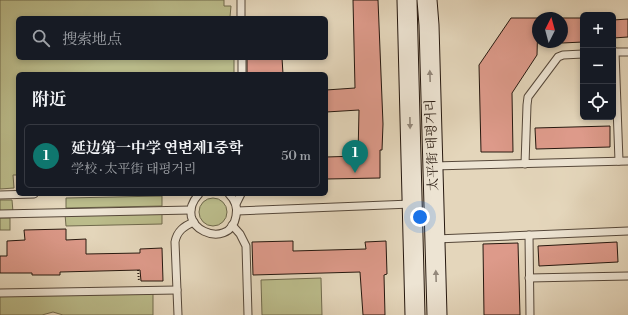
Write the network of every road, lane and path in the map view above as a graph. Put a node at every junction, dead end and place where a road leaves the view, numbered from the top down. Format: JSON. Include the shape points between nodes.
{"nodes":[{"id":1,"x":241,"y":0,"type":"edge"},
{"id":2,"x":406,"y":0,"type":"edge"},
{"id":3,"x":427,"y":0,"type":"edge"},
{"id":4,"x":242,"y":16,"type":"edge"},
{"id":5,"x":616,"y":52,"type":"edge"},
{"id":6,"x":628,"y":52,"type":"edge"},
{"id":7,"x":580,"y":54,"type":"edge"},
{"id":8,"x":242,"y":60,"type":"edge"},
{"id":9,"x":242,"y":72,"type":"edge"},
{"id":10,"x":615,"y":84,"type":"edge"},
{"id":11,"x":619,"y":161,"type":"junction"},
{"id":12,"x":628,"y":161,"type":"edge"},
{"id":13,"x":525,"y":164,"type":"junction"},
{"id":14,"x":433,"y":166,"type":"junction"},
{"id":15,"x":0,"y":195,"type":"edge"},
{"id":16,"x":16,"y":195,"type":"edge"},
{"id":17,"x":197,"y":196,"type":"edge"},
{"id":18,"x":230,"y":196,"type":"edge"},
{"id":19,"x":240,"y":196,"type":"edge"},
{"id":20,"x":412,"y":204,"type":"junction"},
{"id":21,"x":237,"y":207,"type":"junction"},
{"id":22,"x":191,"y":210,"type":"junction"},
{"id":23,"x":0,"y":214,"type":"edge"},
{"id":24,"x":194,"y":222,"type":"junction"},
{"id":25,"x":232,"y":225,"type":"junction"},
{"id":26,"x":628,"y":231,"type":"edge"},
{"id":27,"x":529,"y":235,"type":"junction"},
{"id":28,"x":435,"y":239,"type":"junction"},
{"id":29,"x":628,"y":276,"type":"edge"},
{"id":30,"x":530,"y":278,"type":"junction"},
{"id":31,"x":177,"y":290,"type":"junction"},
{"id":32,"x":0,"y":293,"type":"edge"},
{"id":33,"x":178,"y":315,"type":"edge"},
{"id":34,"x":248,"y":315,"type":"edge"},
{"id":35,"x":415,"y":315,"type":"edge"},
{"id":36,"x":437,"y":315,"type":"edge"},
{"id":37,"x":530,"y":315,"type":"edge"}],
"edges":[{"from":1,"to":4,"type":"lane"},
{"from":2,"to":20,"type":"main road","name":"太平街 태평거리","one_way":true},
{"from":14,"to":3,"type":"main road","name":"太平街 태평거리","one_way":true},
{"from":5,"to":6,"type":"lane"},
{"from":7,"to":13,"type":"lane","via":[[558,57],[528,97]]},
{"from":8,"to":9,"type":"lane"},
{"from":10,"to":11,"type":"lane"},
{"from":11,"to":12,"type":"lane"},
{"from":11,"to":13,"type":"lane"},
{"from":13,"to":14,"type":"lane"},
{"from":14,"to":28,"type":"main road","name":"太平街 태평거리"},
{"from":15,"to":16,"type":"lane"},
{"from":17,"to":22,"type":"lane"},
{"from":18,"to":21,"type":"lane"},
{"from":19,"to":21,"type":"lane"},
{"from":20,"to":21,"type":"lane"},
{"from":20,"to":35,"type":"main road","name":"太平街 태평거리"},
{"from":21,"to":25,"type":"lane"},
{"from":22,"to":23,"type":"lane"},
{"from":22,"to":24,"type":"lane"},
{"from":24,"to":25,"type":"lane","via":[[198,228],[212,234],[227,231]]},
{"from":24,"to":31,"type":"lane","via":[[186,225],[176,236]]},
{"from":25,"to":34,"type":"lane","via":[[246,246]]},
{"from":26,"to":27,"type":"lane"},
{"from":27,"to":28,"type":"lane"},
{"from":27,"to":30,"type":"lane"},
{"from":36,"to":28,"type":"main road","name":"太平街 태평거리","one_way":true},
{"from":29,"to":30,"type":"lane"},
{"from":30,"to":37,"type":"lane"},
{"from":31,"to":32,"type":"lane"},
{"from":31,"to":33,"type":"lane"}]}
